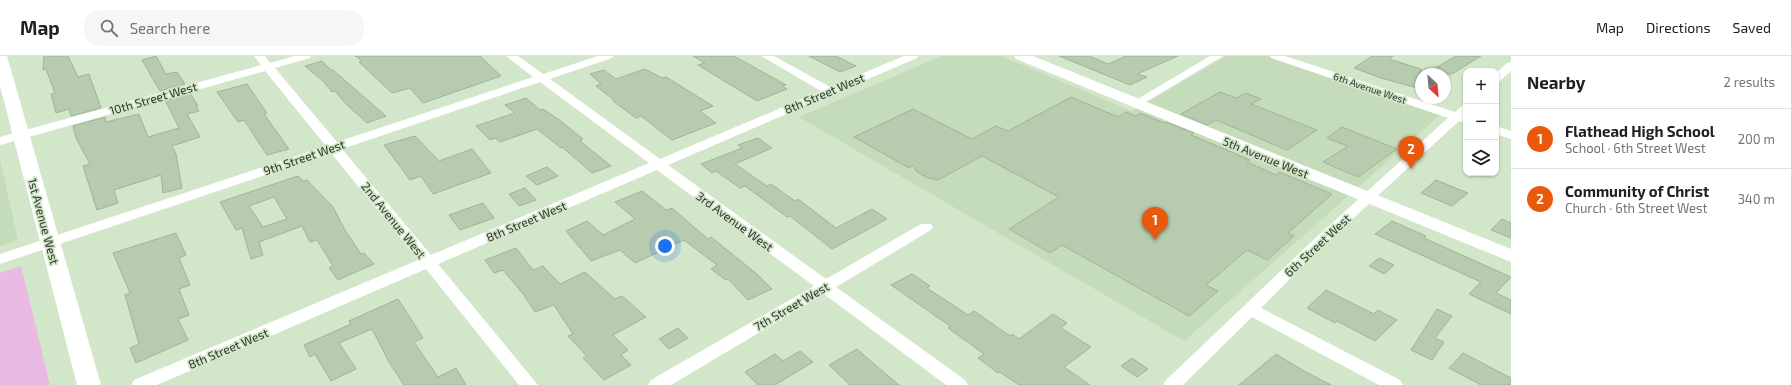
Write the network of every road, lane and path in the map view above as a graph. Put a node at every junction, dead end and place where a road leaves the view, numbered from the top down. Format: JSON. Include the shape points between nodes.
{"nodes":[{"id":1,"x":0,"y":56,"type":"edge"},
{"id":2,"x":306,"y":56,"type":"edge"},
{"id":3,"x":511,"y":56,"type":"edge"},
{"id":4,"x":608,"y":56,"type":"edge"},
{"id":5,"x":766,"y":56,"type":"edge"},
{"id":6,"x":913,"y":56,"type":"edge"},
{"id":7,"x":1021,"y":56,"type":"edge"},
{"id":8,"x":1218,"y":56,"type":"edge"},
{"id":9,"x":1275,"y":56,"type":"edge"},
{"id":10,"x":263,"y":61,"type":"edge"},
{"id":11,"x":1511,"y":65,"type":"edge"},
{"id":12,"x":1499,"y":76,"type":"edge"},
{"id":13,"x":541,"y":78,"type":"junction"},
{"id":14,"x":829,"y":90,"type":"junction"},
{"id":15,"x":1136,"y":104,"type":"junction"},
{"id":16,"x":1463,"y":115,"type":"edge"},
{"id":17,"x":1499,"y":131,"type":"edge"},
{"id":18,"x":20,"y":135,"type":"junction"},
{"id":19,"x":1511,"y":135,"type":"edge"},
{"id":20,"x":0,"y":141,"type":"edge"},
{"id":21,"x":334,"y":147,"type":"junction"},
{"id":22,"x":659,"y":164,"type":"junction"},
{"id":23,"x":1368,"y":198,"type":"junction"},
{"id":24,"x":926,"y":228,"type":"dead end"},
{"id":25,"x":50,"y":242,"type":"junction"},
{"id":26,"x":1511,"y":256,"type":"edge"},
{"id":27,"x":0,"y":259,"type":"edge"},
{"id":28,"x":428,"y":263,"type":"junction"},
{"id":29,"x":825,"y":287,"type":"junction"},
{"id":30,"x":1250,"y":309,"type":"junction"},
{"id":31,"x":1174,"y":383,"type":"edge"},
{"id":32,"x":89,"y":385,"type":"edge"},
{"id":33,"x":140,"y":385,"type":"edge"},
{"id":34,"x":529,"y":385,"type":"edge"},
{"id":35,"x":656,"y":385,"type":"edge"},
{"id":36,"x":959,"y":385,"type":"edge"},
{"id":37,"x":1394,"y":385,"type":"edge"}],
"edges":[{"from":1,"to":18,"type":"street","name":"1st Avenue West"},
{"from":2,"to":10,"type":"street","name":"10th Street West"},
{"from":3,"to":13,"type":"street","name":"3rd Avenue West"},
{"from":4,"to":13,"type":"street","name":"9th Street West"},
{"from":5,"to":14,"type":"street"},
{"from":6,"to":14,"type":"street","name":"8th Street West"},
{"from":7,"to":15,"type":"street","name":"5th Avenue West"},
{"from":8,"to":15,"type":"street"},
{"from":9,"to":16,"type":"street","name":"6th Avenue West"},
{"from":10,"to":18,"type":"street","name":"10th Street West"},
{"from":10,"to":21,"type":"street","name":"2nd Avenue West"},
{"from":11,"to":12,"type":"street"},
{"from":13,"to":21,"type":"street","name":"9th Street West"},
{"from":13,"to":22,"type":"street","name":"3rd Avenue West"},
{"from":14,"to":22,"type":"street","name":"8th Street West"},
{"from":15,"to":23,"type":"street","name":"5th Avenue West"},
{"from":16,"to":23,"type":"street","name":"6th Street West"},
{"from":17,"to":19,"type":"street"},
{"from":18,"to":20,"type":"street","name":"10th Street West"},
{"from":18,"to":25,"type":"street","name":"1st Avenue West"},
{"from":21,"to":25,"type":"street","name":"9th Street West"},
{"from":21,"to":28,"type":"street","name":"2nd Avenue West"},
{"from":22,"to":28,"type":"street","name":"8th Street West"},
{"from":22,"to":29,"type":"street","name":"3rd Avenue West"},
{"from":23,"to":26,"type":"street","name":"5th Avenue West"},
{"from":23,"to":30,"type":"street","name":"6th Street West"},
{"from":24,"to":29,"type":"street","name":"7th Street West"},
{"from":25,"to":27,"type":"street","name":"9th Street West"},
{"from":25,"to":32,"type":"street","name":"1st Avenue West"},
{"from":28,"to":33,"type":"street","name":"8th Street West"},
{"from":28,"to":34,"type":"street","name":"2nd Avenue West"},
{"from":29,"to":35,"type":"street","name":"7th Street West"},
{"from":29,"to":36,"type":"street","name":"3rd Avenue West"},
{"from":30,"to":31,"type":"street","name":"6th Street West"},
{"from":30,"to":37,"type":"street"}]}
